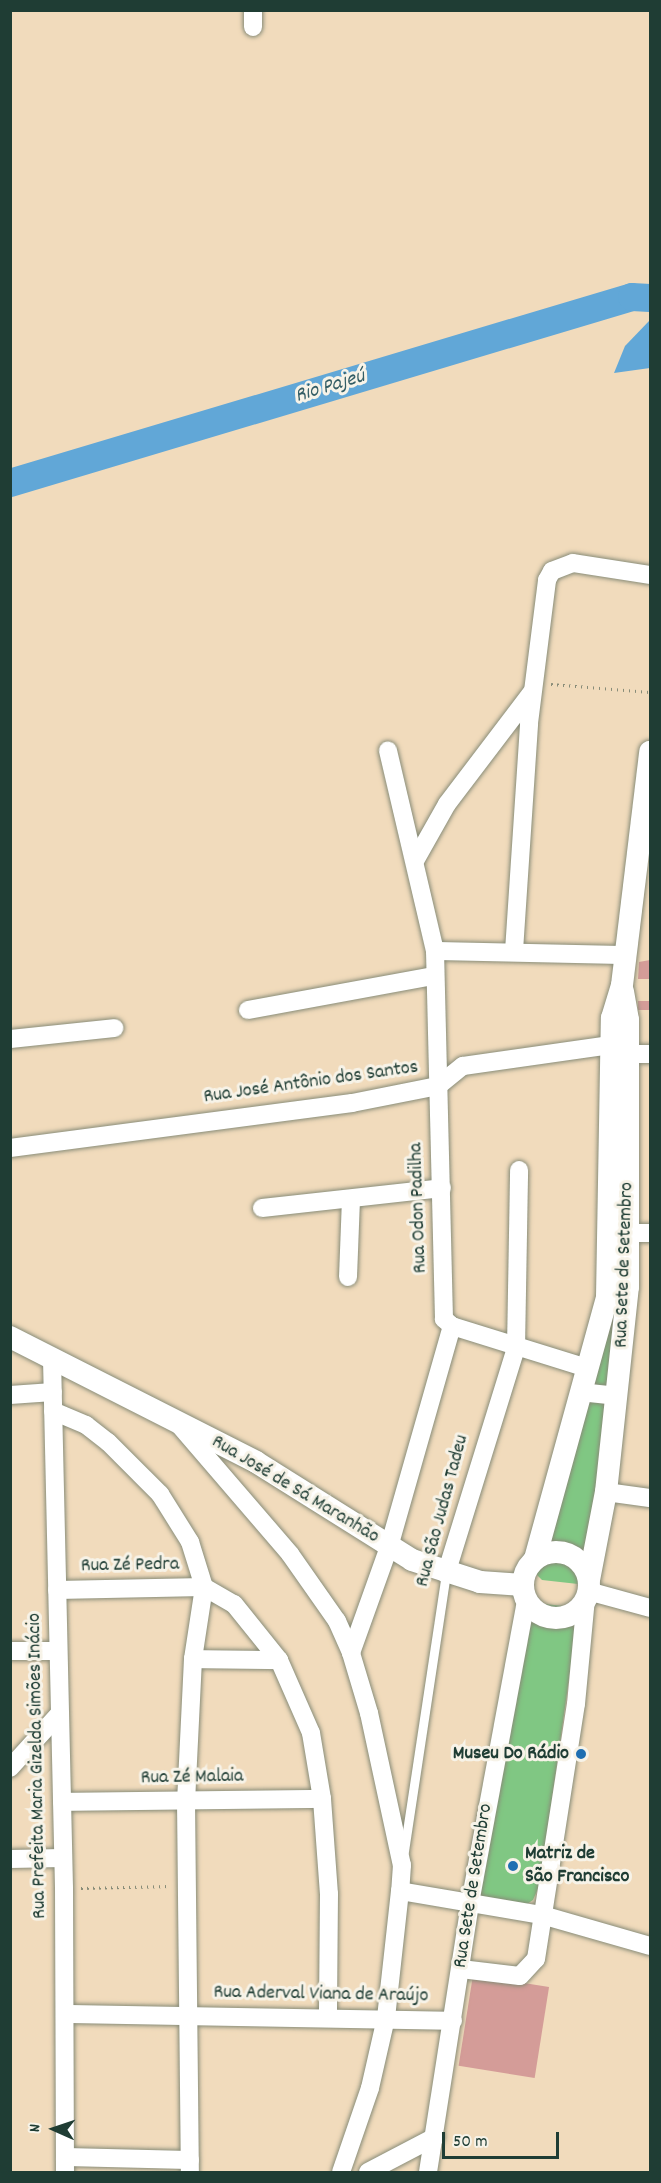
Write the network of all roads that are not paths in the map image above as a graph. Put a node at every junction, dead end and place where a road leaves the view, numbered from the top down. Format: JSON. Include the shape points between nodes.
{"nodes":[{"id":1,"x":651,"y":575,"type":"edge"},
{"id":2,"x":532,"y":687,"type":"junction"},
{"id":3,"x":388,"y":750,"type":"dead end"},
{"id":4,"x":651,"y":752,"type":"edge"},
{"id":5,"x":647,"y":798,"type":"edge"},
{"id":6,"x":416,"y":859,"type":"junction"},
{"id":7,"x":435,"y":951,"type":"junction"},
{"id":8,"x":514,"y":951,"type":"junction"},
{"id":9,"x":624,"y":955,"type":"junction"},
{"id":10,"x":434,"y":976,"type":"junction"},
{"id":11,"x":248,"y":1010,"type":"dead end"},
{"id":12,"x":114,"y":1028,"type":"dead end"},
{"id":13,"x":10,"y":1039,"type":"edge"},
{"id":14,"x":619,"y":1050,"type":"junction"},
{"id":15,"x":651,"y":1054,"type":"edge"},
{"id":16,"x":438,"y":1086,"type":"junction"},
{"id":17,"x":10,"y":1148,"type":"edge"},
{"id":18,"x":519,"y":1170,"type":"dead end"},
{"id":19,"x":442,"y":1188,"type":"junction"},
{"id":20,"x":351,"y":1199,"type":"junction"},
{"id":21,"x":262,"y":1208,"type":"dead end"},
{"id":22,"x":618,"y":1233,"type":"junction"},
{"id":23,"x":651,"y":1233,"type":"edge"},
{"id":24,"x":348,"y":1277,"type":"dead end"},
{"id":25,"x":618,"y":1287,"type":"junction"},
{"id":26,"x":452,"y":1326,"type":"junction"},
{"id":27,"x":10,"y":1337,"type":"edge"},
{"id":28,"x":516,"y":1348,"type":"junction"},
{"id":29,"x":52,"y":1359,"type":"junction"},
{"id":30,"x":587,"y":1368,"type":"junction"},
{"id":31,"x":52,"y":1392,"type":"junction"},
{"id":32,"x":580,"y":1392,"type":"junction"},
{"id":33,"x":10,"y":1395,"type":"edge"},
{"id":34,"x":618,"y":1396,"type":"junction"},
{"id":35,"x":53,"y":1411,"type":"junction"},
{"id":36,"x":177,"y":1422,"type":"junction"},
{"id":37,"x":606,"y":1492,"type":"junction"},
{"id":38,"x":651,"y":1498,"type":"edge"},
{"id":39,"x":389,"y":1547,"type":"junction"},
{"id":40,"x":535,"y":1559,"type":"junction"},
{"id":41,"x":446,"y":1574,"type":"junction"},
{"id":42,"x":204,"y":1587,"type":"junction"},
{"id":43,"x":57,"y":1590,"type":"junction"},
{"id":44,"x":588,"y":1590,"type":"junction"},
{"id":45,"x":525,"y":1593,"type":"junction"},
{"id":46,"x":651,"y":1608,"type":"edge"},
{"id":47,"x":10,"y":1651,"type":"edge"},
{"id":48,"x":58,"y":1651,"type":"junction"},
{"id":49,"x":351,"y":1653,"type":"junction"},
{"id":50,"x":193,"y":1659,"type":"junction"},
{"id":51,"x":279,"y":1660,"type":"junction"},
{"id":52,"x":59,"y":1714,"type":"junction"},
{"id":53,"x":10,"y":1768,"type":"edge"},
{"id":54,"x":322,"y":1799,"type":"junction"},
{"id":55,"x":186,"y":1801,"type":"junction"},
{"id":56,"x":62,"y":1802,"type":"junction"},
{"id":57,"x":63,"y":1858,"type":"junction"},
{"id":58,"x":10,"y":1859,"type":"edge"},
{"id":59,"x":402,"y":1865,"type":"junction"},
{"id":60,"x":400,"y":1891,"type":"junction"},
{"id":61,"x":470,"y":1903,"type":"junction"},
{"id":62,"x":542,"y":1915,"type":"junction"},
{"id":63,"x":651,"y":1946,"type":"edge"},
{"id":64,"x":461,"y":1969,"type":"junction"},
{"id":65,"x":65,"y":2014,"type":"junction"},
{"id":66,"x":188,"y":2014,"type":"junction"},
{"id":67,"x":328,"y":2017,"type":"junction"},
{"id":68,"x":386,"y":2018,"type":"junction"},
{"id":69,"x":453,"y":2021,"type":"junction"},
{"id":70,"x":435,"y":2137,"type":"junction"},
{"id":71,"x":65,"y":2165,"type":"edge"},
{"id":72,"x":190,"y":2166,"type":"edge"},
{"id":73,"x":341,"y":2172,"type":"edge"},
{"id":74,"x":368,"y":2172,"type":"edge"},
{"id":75,"x":428,"y":2172,"type":"edge"}],
"edges":[{"from":1,"to":2,"type":"street","via":[[573,563],[552,572],[544,597]]},
{"from":2,"to":6,"type":"street","via":[[447,804]]},
{"from":2,"to":8,"type":"street"},
{"from":3,"to":6,"type":"street","name":"Rua Odon Padilha"},
{"from":4,"to":5,"type":"street","name":"Rua Sete de Setembro"},
{"from":5,"to":9,"type":"street","name":"Rua Sete de Setembro"},
{"from":6,"to":7,"type":"street","name":"Rua Odon Padilha"},
{"from":7,"to":8,"type":"street"},
{"from":7,"to":10,"type":"street","name":"Rua Odon Padilha"},
{"from":8,"to":9,"type":"street"},
{"from":9,"to":14,"type":"street","name":"Rua Sete de Setembro","via":[[622,985],[628,1020]]},
{"from":10,"to":11,"type":"street"},
{"from":10,"to":16,"type":"street","name":"Rua Odon Padilha"},
{"from":12,"to":13,"type":"street"},
{"from":14,"to":15,"type":"street","name":"Rua José Antônio dos Santos"},
{"from":14,"to":16,"type":"street","name":"Rua José Antônio dos Santos","via":[[463,1066]]},
{"from":14,"to":22,"type":"street","name":"Rua Sete de Setembro"},
{"from":16,"to":17,"type":"street","name":"Rua José Antônio dos Santos","via":[[352,1103]]},
{"from":16,"to":19,"type":"street","name":"Rua Odon Padilha"},
{"from":18,"to":28,"type":"street","name":"Rua São Judas Tadeu"},
{"from":19,"to":20,"type":"street"},
{"from":19,"to":26,"type":"street","name":"Rua Odon Padilha","via":[[444,1319]]},
{"from":20,"to":21,"type":"street"},
{"from":20,"to":24,"type":"street"},
{"from":22,"to":23,"type":"street"},
{"from":22,"to":25,"type":"street","name":"Rua Sete de Setembro"},
{"from":25,"to":30,"type":"street","name":"Rua Sete de Setembro"},
{"from":25,"to":34,"type":"street","name":"Rua Sete de Setembro"},
{"from":26,"to":28,"type":"street"},
{"from":26,"to":39,"type":"street"},
{"from":27,"to":29,"type":"street","name":"Rua José de Sá Maranhão"},
{"from":28,"to":30,"type":"street"},
{"from":28,"to":41,"type":"street","name":"Rua São Judas Tadeu"},
{"from":29,"to":31,"type":"street","name":"Rua Prefeita Maria Gizelda Simões Inácio"},
{"from":29,"to":36,"type":"street","name":"Rua José de Sá Maranhão"},
{"from":30,"to":32,"type":"street","name":"Rua Sete de Setembro"},
{"from":31,"to":33,"type":"street"},
{"from":31,"to":35,"type":"street","name":"Rua Prefeita Maria Gizelda Simões Inácio"},
{"from":32,"to":34,"type":"street"},
{"from":32,"to":40,"type":"street","name":"Rua Sete de Setembro"},
{"from":34,"to":37,"type":"street","name":"Rua Sete de Setembro"},
{"from":35,"to":42,"type":"street","via":[[86,1425],[108,1442],[160,1494],[190,1542]]},
{"from":35,"to":43,"type":"street","name":"Rua Prefeita Maria Gizelda Simões Inácio"},
{"from":36,"to":39,"type":"street","name":"Rua José de Sá Maranhão","via":[[256,1462]]},
{"from":36,"to":49,"type":"street","via":[[290,1554],[337,1621]]},
{"from":37,"to":38,"type":"street"},
{"from":37,"to":44,"type":"street","name":"Rua Sete de Setembro"},
{"from":39,"to":41,"type":"street","name":"Rua José de Sá Maranhão"},
{"from":39,"to":49,"type":"street"},
{"from":40,"to":44,"type":"street","via":[[548,1552],[563,1552],[576,1558]]},
{"from":40,"to":45,"type":"street","via":[[526,1571]]},
{"from":41,"to":45,"type":"street","name":"Rua José de Sá Maranhão"},
{"from":41,"to":59,"type":"lane","name":"Rua São Judas Tadeu"},
{"from":42,"to":43,"type":"street","name":"Rua Zé Pedra"},
{"from":42,"to":50,"type":"street"},
{"from":42,"to":51,"type":"street","via":[[234,1604]]},
{"from":43,"to":48,"type":"street","name":"Rua Prefeita Maria Gizelda Simões Inácio"},
{"from":44,"to":45,"type":"street","via":[[577,1611],[564,1618],[549,1618],[536,1611]]},
{"from":44,"to":46,"type":"street"},
{"from":44,"to":62,"type":"street","via":[[576,1704]]},
{"from":45,"to":61,"type":"street","name":"Rua Sete de Setembro"},
{"from":47,"to":48,"type":"street"},
{"from":48,"to":52,"type":"street","name":"Rua Prefeita Maria Gizelda Simões Inácio"},
{"from":49,"to":59,"type":"street","via":[[369,1713]]},
{"from":50,"to":51,"type":"street"},
{"from":50,"to":55,"type":"street"},
{"from":51,"to":54,"type":"street","via":[[311,1734]]},
{"from":52,"to":53,"type":"street"},
{"from":52,"to":56,"type":"street","name":"Rua Prefeita Maria Gizelda Simões Inácio"},
{"from":54,"to":55,"type":"street","name":"Rua Zé Malaia"},
{"from":54,"to":67,"type":"street","via":[[329,1894]]},
{"from":55,"to":56,"type":"street","name":"Rua Zé Malaia"},
{"from":55,"to":66,"type":"street"},
{"from":56,"to":57,"type":"street","name":"Rua Prefeita Maria Gizelda Simões Inácio"},
{"from":57,"to":58,"type":"street"},
{"from":57,"to":65,"type":"street","name":"Rua Prefeita Maria Gizelda Simões Inácio"},
{"from":59,"to":60,"type":"street"},
{"from":60,"to":61,"type":"street"},
{"from":60,"to":68,"type":"street"},
{"from":61,"to":62,"type":"street"},
{"from":61,"to":64,"type":"street","name":"Rua Sete de Setembro"},
{"from":62,"to":63,"type":"street"},
{"from":62,"to":64,"type":"street","via":[[536,1959],[527,1973],[509,1977]]},
{"from":64,"to":69,"type":"street","name":"Rua Sete de Setembro"},
{"from":65,"to":66,"type":"street","name":"Rua Aderval Viana de Araújo"},
{"from":65,"to":71,"type":"street","name":"Rua Prefeita Maria Gizelda Simões Inácio"},
{"from":66,"to":67,"type":"street","name":"Rua Aderval Viana de Araújo"},
{"from":66,"to":72,"type":"street"},
{"from":67,"to":68,"type":"street","name":"Rua Aderval Viana de Araújo"},
{"from":68,"to":69,"type":"street","name":"Rua Aderval Viana de Araújo"},
{"from":68,"to":73,"type":"street","via":[[370,2088]]},
{"from":69,"to":70,"type":"street","name":"Rua Sete de Setembro"},
{"from":70,"to":74,"type":"street"},
{"from":70,"to":75,"type":"street","name":"Rua Sete de Setembro"},
{"from":71,"to":72,"type":"street"}]}
